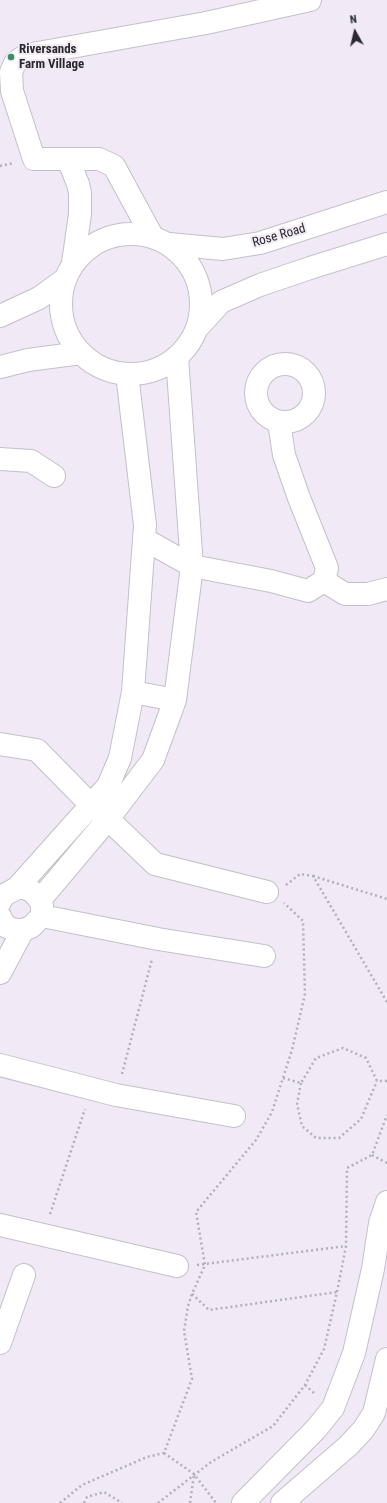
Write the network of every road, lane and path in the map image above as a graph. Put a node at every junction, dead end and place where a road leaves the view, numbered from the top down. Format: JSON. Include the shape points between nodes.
{"nodes":[{"id":1,"x":310,"y":0,"type":"edge"},
{"id":2,"x":235,"y":8,"type":"edge"},
{"id":3,"x":68,"y":159,"type":"junction"},
{"id":4,"x":387,"y":202,"type":"edge"},
{"id":5,"x":160,"y":240,"type":"junction"},
{"id":6,"x":387,"y":244,"type":"edge"},
{"id":7,"x":69,"y":272,"type":"junction"},
{"id":8,"x":0,"y":316,"type":"edge"},
{"id":9,"x":200,"y":325,"type":"junction"},
{"id":10,"x":81,"y":354,"type":"junction"},
{"id":11,"x":177,"y":357,"type":"junction"},
{"id":12,"x":0,"y":367,"type":"edge"},
{"id":13,"x":127,"y":374,"type":"junction"},
{"id":14,"x":279,"y":422,"type":"dead end"},
{"id":15,"x":0,"y":459,"type":"edge"},
{"id":16,"x":54,"y":476,"type":"dead end"},
{"id":17,"x":144,"y":539,"type":"junction"},
{"id":18,"x":192,"y":566,"type":"junction"},
{"id":19,"x":324,"y":581,"type":"junction"},
{"id":20,"x":387,"y":589,"type":"edge"},
{"id":21,"x":133,"y":692,"type":"junction"},
{"id":22,"x":175,"y":700,"type":"junction"},
{"id":23,"x":0,"y":744,"type":"edge"},
{"id":24,"x":91,"y":805,"type":"junction"},
{"id":25,"x":108,"y":819,"type":"junction"},
{"id":26,"x":313,"y":876,"type":"junction"},
{"id":27,"x":16,"y":888,"type":"junction"},
{"id":28,"x":271,"y":893,"type":"junction"},
{"id":29,"x":387,"y":899,"type":"edge"},
{"id":30,"x":41,"y":908,"type":"junction"},
{"id":31,"x":0,"y":916,"type":"edge"},
{"id":32,"x":24,"y":930,"type":"junction"},
{"id":33,"x":158,"y":939,"type":"junction"},
{"id":34,"x":264,"y":956,"type":"dead end"},
{"id":35,"x":0,"y":973,"type":"edge"},
{"id":36,"x":387,"y":1002,"type":"edge"},
{"id":37,"x":0,"y":1064,"type":"edge"},
{"id":38,"x":283,"y":1078,"type":"junction"},
{"id":39,"x":376,"y":1081,"type":"junction"},
{"id":40,"x":387,"y":1081,"type":"edge"},
{"id":41,"x":301,"y":1083,"type":"junction"},
{"id":42,"x":92,"y":1089,"type":"junction"},
{"id":43,"x":116,"y":1095,"type":"junction"},
{"id":44,"x":387,"y":1115,"type":"edge"},
{"id":45,"x":234,"y":1116,"type":"dead end"},
{"id":46,"x":372,"y":1155,"type":"junction"},
{"id":47,"x":387,"y":1163,"type":"edge"},
{"id":48,"x":387,"y":1202,"type":"edge"},
{"id":49,"x":0,"y":1225,"type":"edge"},
{"id":50,"x":43,"y":1236,"type":"junction"},
{"id":51,"x":346,"y":1246,"type":"junction"},
{"id":52,"x":205,"y":1265,"type":"junction"},
{"id":53,"x":177,"y":1266,"type":"joint"},
{"id":54,"x":380,"y":1270,"type":"edge"},
{"id":55,"x":24,"y":1276,"type":"dead end"},
{"id":56,"x":337,"y":1292,"type":"junction"},
{"id":57,"x":192,"y":1294,"type":"junction"},
{"id":58,"x":0,"y":1343,"type":"edge"},
{"id":59,"x":387,"y":1359,"type":"edge"},
{"id":60,"x":164,"y":1453,"type":"junction"},
{"id":61,"x":194,"y":1474,"type":"junction"},
{"id":62,"x":60,"y":1503,"type":"edge"},
{"id":63,"x":84,"y":1503,"type":"edge"},
{"id":64,"x":122,"y":1503,"type":"edge"},
{"id":65,"x":158,"y":1503,"type":"edge"},
{"id":66,"x":190,"y":1503,"type":"edge"},
{"id":67,"x":216,"y":1503,"type":"edge"},
{"id":68,"x":243,"y":1503,"type":"edge"},
{"id":69,"x":282,"y":1503,"type":"edge"}],
"edges":[{"from":1,"to":2,"type":"street"},
{"from":2,"to":3,"type":"street","via":[[198,24],[32,54],[15,63],[11,72],[12,91],[34,159]]},
{"from":3,"to":5,"type":"street","via":[[99,158],[114,166]]},
{"from":3,"to":7,"type":"street","via":[[80,193],[80,214]]},
{"from":4,"to":5,"type":"street","name":"Rose Road","via":[[260,243],[223,249]]},
{"from":5,"to":7,"type":"street","via":[[135,233],[117,234],[100,240],[86,250]]},
{"from":5,"to":9,"type":"street","via":[[186,259],[197,278],[202,300]]},
{"from":6,"to":9,"type":"street","via":[[296,273],[221,302]]},
{"from":7,"to":8,"type":"street","via":[[39,298]]},
{"from":7,"to":10,"type":"street","via":[[60,300],[62,319],[69,338]]},
{"from":9,"to":11,"type":"street","via":[[189,344]]},
{"from":10,"to":12,"type":"street","via":[[28,360]]},
{"from":10,"to":13,"type":"street","via":[[109,370]]},
{"from":11,"to":13,"type":"street","via":[[151,371]]},
{"from":11,"to":18,"type":"street"},
{"from":13,"to":17,"type":"street","via":[[145,524]]},
{"from":14,"to":19,"type":"street","via":[[284,455],[327,568]]},
{"from":15,"to":16,"type":"street","via":[[31,461]]},
{"from":17,"to":18,"type":"street"},
{"from":17,"to":21,"type":"street"},
{"from":18,"to":19,"type":"street","via":[[308,591]]},
{"from":18,"to":22,"type":"street"},
{"from":19,"to":20,"type":"street","via":[[345,594],[368,594]]},
{"from":21,"to":22,"type":"street"},
{"from":21,"to":24,"type":"street","via":[[120,758],[108,786]]},
{"from":22,"to":25,"type":"street","via":[[153,760]]},
{"from":23,"to":24,"type":"street","via":[[37,750]]},
{"from":24,"to":25,"type":"street"},
{"from":24,"to":27,"type":"street"},
{"from":25,"to":28,"type":"street","via":[[155,864]]},
{"from":25,"to":30,"type":"street"},
{"from":26,"to":28,"type":"path","via":[[300,874]]},
{"from":26,"to":29,"type":"path"},
{"from":26,"to":36,"type":"path"},
{"from":27,"to":30,"type":"street","via":[[25,888],[33,892]]},
{"from":27,"to":31,"type":"street","via":[[4,895]]},
{"from":28,"to":38,"type":"path","via":[[303,920],[305,994]]},
{"from":30,"to":32,"type":"street","via":[[31,928]]},
{"from":30,"to":33,"type":"street"},
{"from":31,"to":32,"type":"street","via":[[7,927]]},
{"from":32,"to":35,"type":"street"},
{"from":33,"to":34,"type":"street"},
{"from":33,"to":43,"type":"path"},
{"from":37,"to":42,"type":"street"},
{"from":38,"to":41,"type":"path"},
{"from":38,"to":52,"type":"path","via":[[272,1112],[256,1140],[196,1212]]},
{"from":39,"to":40,"type":"path"},
{"from":39,"to":41,"type":"path","via":[[366,1058],[343,1048],[316,1058]]},
{"from":39,"to":41,"type":"path","via":[[361,1119],[339,1138],[316,1138],[302,1126],[297,1104]]},
{"from":42,"to":43,"type":"street"},
{"from":42,"to":50,"type":"path"},
{"from":43,"to":45,"type":"street"},
{"from":44,"to":46,"type":"path"},
{"from":46,"to":47,"type":"path"},
{"from":46,"to":51,"type":"path","via":[[346,1168]]},
{"from":48,"to":54,"type":"street","via":[[380,1222]]},
{"from":49,"to":50,"type":"street"},
{"from":50,"to":53,"type":"street"},
{"from":51,"to":52,"type":"path"},
{"from":51,"to":56,"type":"path"},
{"from":52,"to":53,"type":"path"},
{"from":52,"to":57,"type":"path"},
{"from":54,"to":68,"type":"street","via":[[354,1353],[333,1408],[316,1429]]},
{"from":55,"to":58,"type":"street"},
{"from":56,"to":57,"type":"path","via":[[210,1310]]},
{"from":56,"to":61,"type":"path","via":[[324,1349],[305,1385],[273,1426]]},
{"from":57,"to":60,"type":"path","via":[[184,1331],[192,1379]]},
{"from":59,"to":69,"type":"street","via":[[374,1413],[363,1430]]},
{"from":60,"to":61,"type":"path"},
{"from":60,"to":62,"type":"path","via":[[147,1457],[82,1485]]},
{"from":61,"to":65,"type":"path"},
{"from":61,"to":66,"type":"path"},
{"from":61,"to":67,"type":"path"},
{"from":63,"to":64,"type":"path","via":[[87,1497],[104,1492]]}]}
